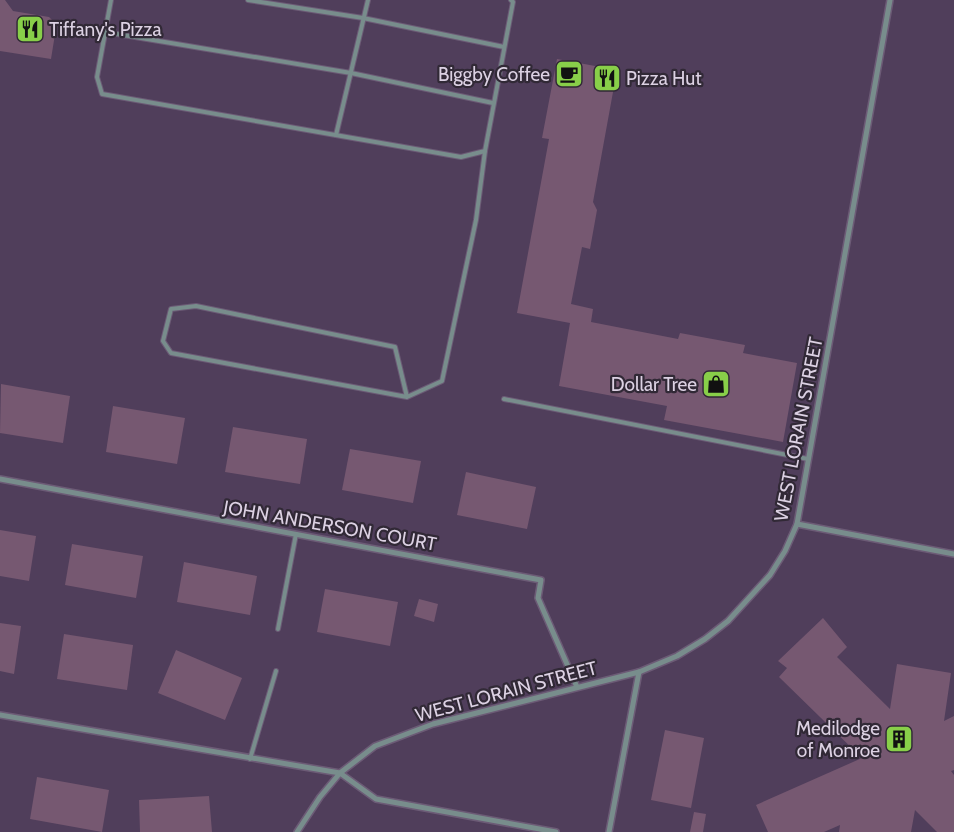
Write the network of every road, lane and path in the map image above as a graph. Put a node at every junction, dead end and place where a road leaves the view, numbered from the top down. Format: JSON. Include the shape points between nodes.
{"nodes":[{"id":1,"x":111,"y":0,"type":"edge"},
{"id":2,"x":248,"y":0,"type":"edge"},
{"id":3,"x":368,"y":0,"type":"edge"},
{"id":4,"x":511,"y":0,"type":"edge"},
{"id":5,"x":890,"y":0,"type":"edge"},
{"id":6,"x":363,"y":18,"type":"junction"},
{"id":7,"x":105,"y":32,"type":"junction"},
{"id":8,"x":504,"y":47,"type":"junction"},
{"id":9,"x":351,"y":73,"type":"junction"},
{"id":10,"x":493,"y":103,"type":"junction"},
{"id":11,"x":336,"y":135,"type":"junction"},
{"id":12,"x":485,"y":151,"type":"junction"},
{"id":13,"x":407,"y":397,"type":"junction"},
{"id":14,"x":504,"y":399,"type":"dead end"},
{"id":15,"x":808,"y":459,"type":"junction"},
{"id":16,"x":0,"y":479,"type":"edge"},
{"id":17,"x":797,"y":524,"type":"junction"},
{"id":18,"x":296,"y":534,"type":"junction"},
{"id":19,"x":954,"y":554,"type":"edge"},
{"id":20,"x":278,"y":629,"type":"dead end"},
{"id":21,"x":276,"y":671,"type":"dead end"},
{"id":22,"x":639,"y":672,"type":"junction"},
{"id":23,"x":577,"y":687,"type":"junction"},
{"id":24,"x":0,"y":715,"type":"edge"},
{"id":25,"x":250,"y":759,"type":"junction"},
{"id":26,"x":340,"y":773,"type":"junction"},
{"id":27,"x":297,"y":832,"type":"edge"},
{"id":28,"x":556,"y":832,"type":"edge"},
{"id":29,"x":608,"y":832,"type":"edge"}],
"edges":[{"from":1,"to":7,"type":"lane"},
{"from":2,"to":6,"type":"lane"},
{"from":3,"to":6,"type":"lane"},
{"from":4,"to":8,"type":"lane"},
{"from":5,"to":15,"type":"street","name":"WEST LORAIN STREET"},
{"from":6,"to":8,"type":"lane"},
{"from":6,"to":9,"type":"lane"},
{"from":7,"to":9,"type":"lane"},
{"from":7,"to":11,"type":"lane","via":[[97,77],[102,94]]},
{"from":8,"to":10,"type":"lane"},
{"from":9,"to":10,"type":"lane"},
{"from":9,"to":11,"type":"lane"},
{"from":10,"to":12,"type":"lane"},
{"from":11,"to":12,"type":"lane","via":[[461,157]]},
{"from":12,"to":13,"type":"lane","via":[[476,220],[442,381]]},
{"from":13,"to":13,"type":"lane","via":[[171,352],[163,341],[171,309],[196,306],[395,347]]},
{"from":14,"to":15,"type":"lane"},
{"from":15,"to":17,"type":"street","name":"WEST LORAIN STREET"},
{"from":16,"to":18,"type":"street","name":"JOHN ANDERSON COURT"},
{"from":17,"to":19,"type":"street"},
{"from":17,"to":22,"type":"street","name":"WEST LORAIN STREET","via":[[770,575],[728,621],[677,656]]},
{"from":18,"to":20,"type":"lane"},
{"from":18,"to":23,"type":"street","name":"JOHN ANDERSON COURT","via":[[541,580],[538,598]]},
{"from":21,"to":25,"type":"lane"},
{"from":22,"to":23,"type":"street","name":"WEST LORAIN STREET"},
{"from":22,"to":29,"type":"street"},
{"from":23,"to":26,"type":"street","name":"WEST LORAIN STREET","via":[[464,715],[404,734],[375,746]]},
{"from":24,"to":25,"type":"street"},
{"from":25,"to":26,"type":"street"},
{"from":26,"to":27,"type":"street","name":"WEST LORAIN STREET"},
{"from":26,"to":28,"type":"street","via":[[376,799]]}]}
